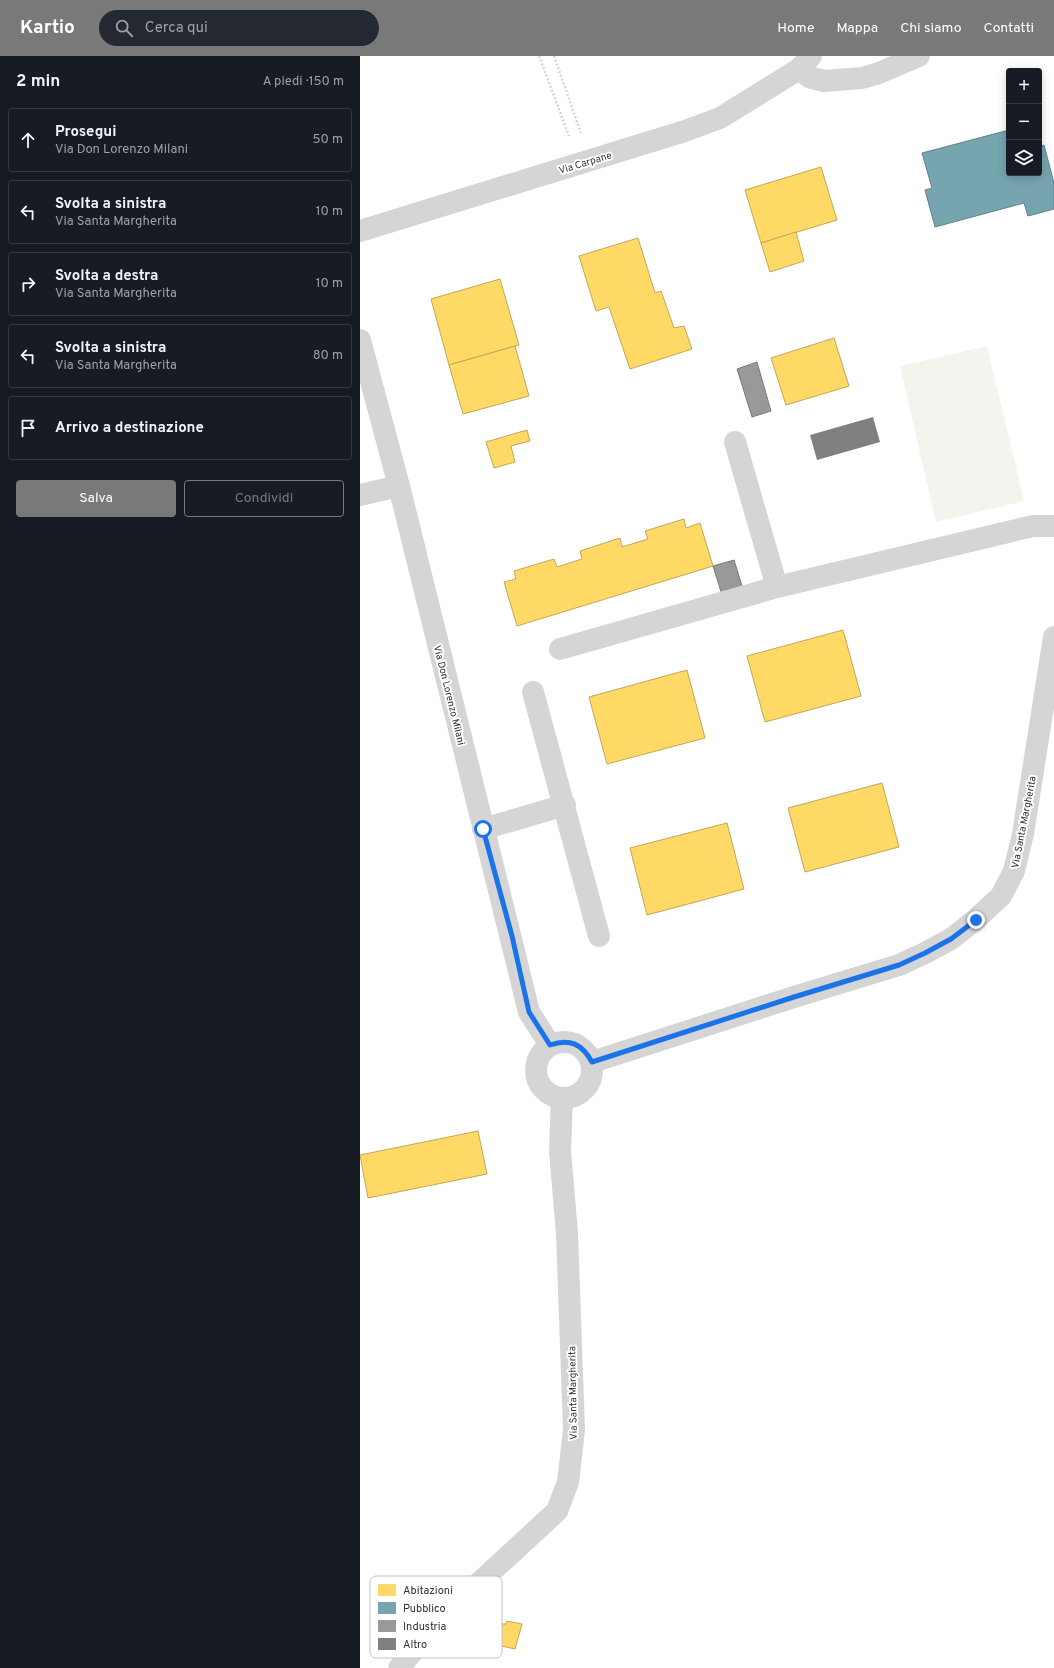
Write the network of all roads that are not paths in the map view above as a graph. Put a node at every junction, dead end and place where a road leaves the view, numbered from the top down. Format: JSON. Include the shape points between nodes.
{"nodes":[{"id":1,"x":919,"y":56,"type":"edge"},
{"id":2,"x":805,"y":62,"type":"edge"},
{"id":3,"x":360,"y":231,"type":"edge"},
{"id":4,"x":360,"y":340,"type":"edge"},
{"id":5,"x":735,"y":442,"type":"dead end"},
{"id":6,"x":399,"y":486,"type":"junction"},
{"id":7,"x":360,"y":495,"type":"edge"},
{"id":8,"x":1054,"y":526,"type":"edge"},
{"id":9,"x":777,"y":587,"type":"junction"},
{"id":10,"x":1054,"y":637,"type":"edge"},
{"id":11,"x":560,"y":649,"type":"dead end"},
{"id":12,"x":533,"y":692,"type":"dead end"},
{"id":13,"x":564,"y":805,"type":"junction"},
{"id":14,"x":483,"y":829,"type":"junction"},
{"id":15,"x":599,"y":936,"type":"dead end"},
{"id":16,"x":550,"y":1045,"type":"junction"},
{"id":17,"x":592,"y":1062,"type":"junction"},
{"id":18,"x":562,"y":1098,"type":"junction"},
{"id":19,"x":486,"y":1576,"type":"edge"},
{"id":20,"x":407,"y":1658,"type":"edge"},
{"id":21,"x":399,"y":1668,"type":"edge"}],
"edges":[{"from":1,"to":2,"type":"street","name":"Via Carpane","via":[[862,78],[824,81],[809,77]]},
{"from":2,"to":3,"type":"street","name":"Via Carpane","via":[[720,118]]},
{"from":4,"to":6,"type":"street","name":"Via Don Lorenzo Milani"},
{"from":5,"to":9,"type":"street"},
{"from":6,"to":7,"type":"street"},
{"from":6,"to":14,"type":"street","name":"Via Don Lorenzo Milani"},
{"from":8,"to":9,"type":"street","via":[[1033,526]]},
{"from":9,"to":11,"type":"street"},
{"from":10,"to":17,"type":"street","name":"Via Santa Margherita","via":[[1023,834],[1014,871],[1001,896],[976,920],[951,939],[899,965]]},
{"from":12,"to":13,"type":"street"},
{"from":13,"to":14,"type":"street"},
{"from":13,"to":15,"type":"street"},
{"from":14,"to":16,"type":"street","name":"Via Don Lorenzo Milani","via":[[512,936],[529,1012]]},
{"from":16,"to":17,"type":"street","via":[[570,1042],[586,1052]]},
{"from":16,"to":18,"type":"street","via":[[537,1061],[538,1082],[544,1090]]},
{"from":17,"to":18,"type":"street","via":[[591,1079],[587,1087],[572,1098]]},
{"from":18,"to":19,"type":"street","name":"Via Santa Margherita","via":[[560,1151],[567,1233],[574,1430],[568,1482],[557,1510]]},
{"from":20,"to":21,"type":"street","name":"Via Santa Margherita"}]}
